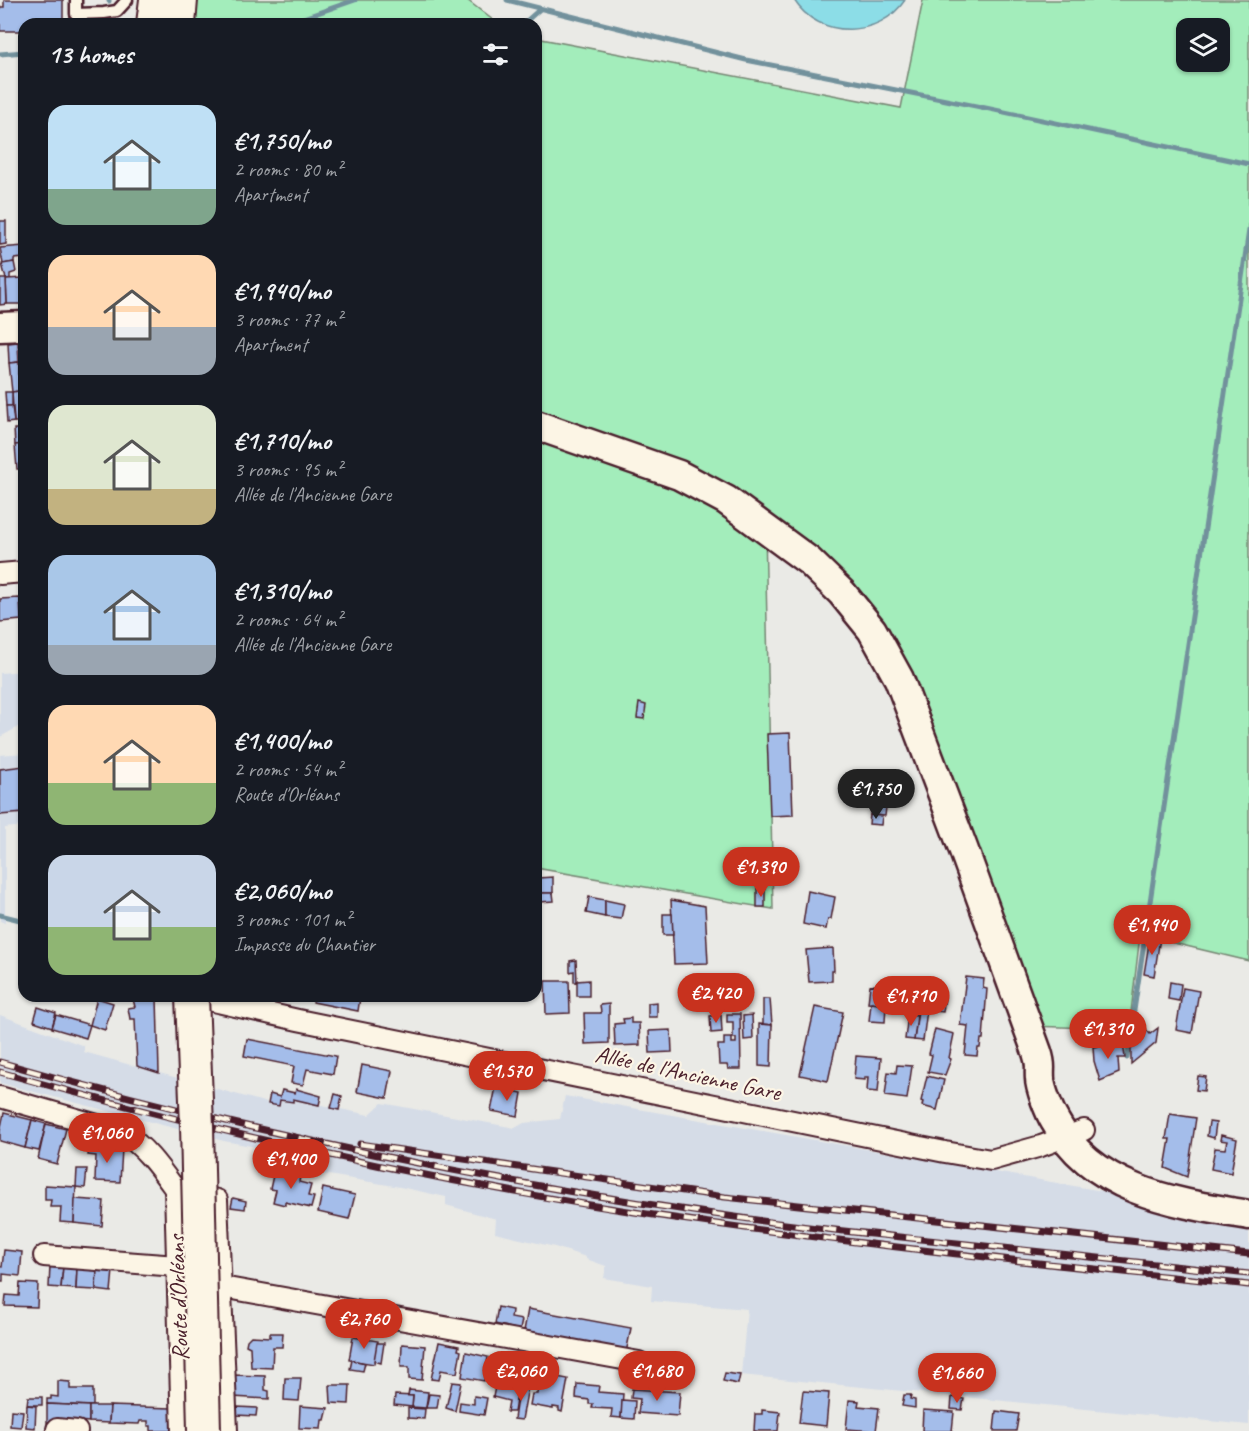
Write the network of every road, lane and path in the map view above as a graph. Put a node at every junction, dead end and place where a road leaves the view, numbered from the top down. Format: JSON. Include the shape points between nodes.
{"nodes":[{"id":1,"x":76,"y":0,"type":"edge"},
{"id":2,"x":127,"y":0,"type":"edge"},
{"id":3,"x":150,"y":0,"type":"edge"},
{"id":4,"x":156,"y":0,"type":"edge"},
{"id":5,"x":175,"y":0,"type":"edge"},
{"id":6,"x":181,"y":0,"type":"edge"},
{"id":7,"x":152,"y":18,"type":"edge"},
{"id":8,"x":153,"y":18,"type":"edge"},
{"id":9,"x":178,"y":18,"type":"edge"},
{"id":10,"x":180,"y":18,"type":"edge"},
{"id":11,"x":18,"y":326,"type":"edge"},
{"id":12,"x":0,"y":327,"type":"edge"},
{"id":13,"x":542,"y":427,"type":"edge"},
{"id":14,"x":18,"y":572,"type":"edge"},
{"id":15,"x":0,"y":574,"type":"edge"},
{"id":16,"x":201,"y":1002,"type":"edge"},
{"id":17,"x":223,"y":1002,"type":"edge"},
{"id":18,"x":0,"y":1097,"type":"edge"},
{"id":19,"x":1075,"y":1133,"type":"junction"},
{"id":20,"x":175,"y":1189,"type":"junction"},
{"id":21,"x":1249,"y":1204,"type":"edge"},
{"id":22,"x":1249,"y":1215,"type":"edge"},
{"id":23,"x":44,"y":1256,"type":"dead end"},
{"id":24,"x":177,"y":1266,"type":"junction"},
{"id":25,"x":222,"y":1287,"type":"junction"},
{"id":26,"x":639,"y":1362,"type":"dead end"},
{"id":27,"x":57,"y":1429,"type":"dead end"},
{"id":28,"x":77,"y":1431,"type":"edge"},
{"id":29,"x":182,"y":1431,"type":"edge"},
{"id":30,"x":204,"y":1431,"type":"edge"},
{"id":31,"x":226,"y":1431,"type":"edge"}],
"edges":[{"from":1,"to":2,"type":"lane","via":[[76,14],[117,11]]},
{"from":3,"to":7,"type":"main road"},
{"from":4,"to":8,"type":"main road"},
{"from":5,"to":9,"type":"main road"},
{"from":6,"to":10,"type":"main road"},
{"from":11,"to":12,"type":"main road"},
{"from":13,"to":19,"type":"main road","via":[[679,475],[726,500],[809,561],[872,630],[899,679],[963,848],[1041,1065],[1039,1080],[1055,1121]]},
{"from":14,"to":15,"type":"street"},
{"from":16,"to":30,"type":"main road","name":"Route d'Orléans","bridge":true,"via":[[197,1126]]},
{"from":17,"to":19,"type":"street","name":"Allée de l'Ancienne Gare","via":[[991,1160]]},
{"from":18,"to":20,"type":"street","via":[[122,1132],[156,1162]]},
{"from":19,"to":21,"type":"main road","via":[[1090,1137],[1122,1164],[1176,1191]]},
{"from":19,"to":22,"type":"main road","via":[[1075,1149],[1100,1171],[1127,1185],[1155,1197]]},
{"from":20,"to":24,"type":"street","name":"Route d'Orléans"},
{"from":20,"to":25,"type":"street","name":"Route d'Orléans","via":[[218,1200]]},
{"from":23,"to":24,"type":"street"},
{"from":24,"to":29,"type":"street","name":"Route d'Orléans"},
{"from":25,"to":26,"type":"street"},
{"from":25,"to":31,"type":"street","name":"Route d'Orléans"},
{"from":27,"to":28,"type":"street"}]}
